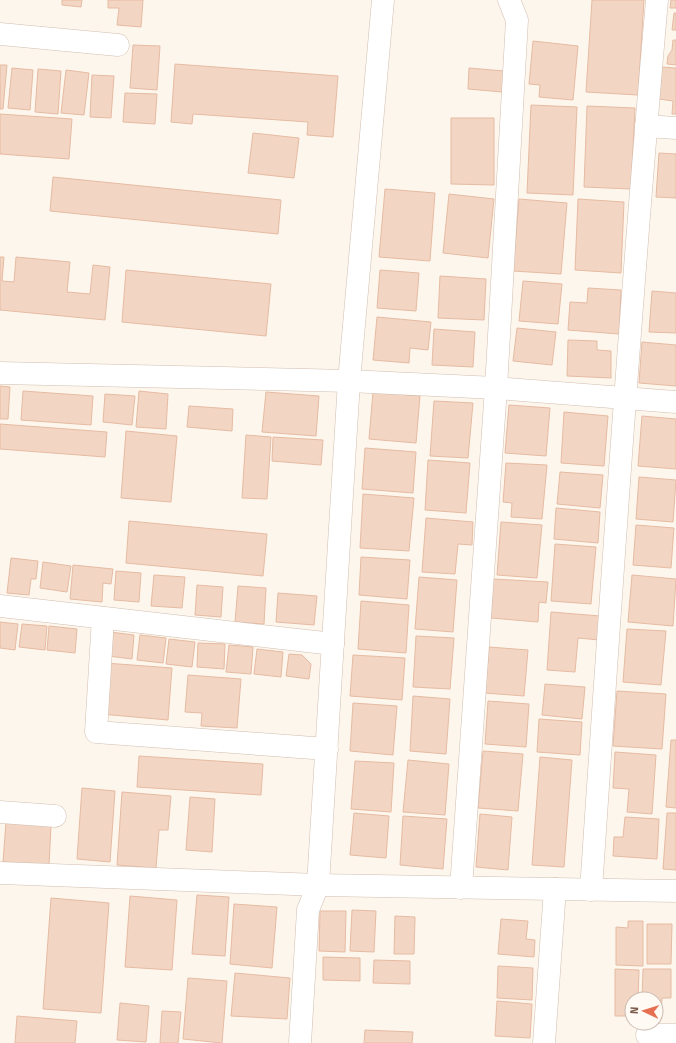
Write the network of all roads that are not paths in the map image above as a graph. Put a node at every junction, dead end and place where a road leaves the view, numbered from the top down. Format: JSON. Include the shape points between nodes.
{"nodes":[{"id":1,"x":383,"y":0,"type":"edge"},
{"id":2,"x":509,"y":0,"type":"edge"},
{"id":3,"x":657,"y":0,"type":"edge"},
{"id":4,"x":0,"y":34,"type":"edge"},
{"id":5,"x":118,"y":44,"type":"dead end"},
{"id":6,"x":646,"y":126,"type":"junction"},
{"id":7,"x":676,"y":128,"type":"edge"},
{"id":8,"x":0,"y":373,"type":"edge"},
{"id":9,"x":350,"y":381,"type":"junction"},
{"id":10,"x":496,"y":388,"type":"junction"},
{"id":11,"x":625,"y":399,"type":"junction"},
{"id":12,"x":676,"y":402,"type":"edge"},
{"id":13,"x":0,"y":606,"type":"edge"},
{"id":14,"x":103,"y":618,"type":"junction"},
{"id":15,"x":333,"y":644,"type":"junction"},
{"id":16,"x":327,"y":749,"type":"junction"},
{"id":17,"x":0,"y":812,"type":"edge"},
{"id":18,"x":55,"y":816,"type":"dead end"},
{"id":19,"x":0,"y":873,"type":"edge"},
{"id":20,"x":318,"y":885,"type":"junction"},
{"id":21,"x":461,"y":888,"type":"junction"},
{"id":22,"x":555,"y":889,"type":"junction"},
{"id":23,"x":591,"y":890,"type":"junction"},
{"id":24,"x":676,"y":891,"type":"edge"},
{"id":25,"x":647,"y":1035,"type":"dead end"},
{"id":26,"x":676,"y":1035,"type":"edge"},
{"id":27,"x":300,"y":1043,"type":"edge"},
{"id":28,"x":544,"y":1043,"type":"edge"}],
"edges":[{"from":1,"to":9,"type":"street"},
{"from":2,"to":10,"type":"street","via":[[517,20]]},
{"from":3,"to":6,"type":"street"},
{"from":4,"to":5,"type":"street"},
{"from":6,"to":7,"type":"street"},
{"from":6,"to":11,"type":"street"},
{"from":8,"to":9,"type":"street"},
{"from":9,"to":10,"type":"street"},
{"from":9,"to":15,"type":"street"},
{"from":10,"to":11,"type":"street"},
{"from":10,"to":21,"type":"street"},
{"from":11,"to":12,"type":"street"},
{"from":11,"to":23,"type":"street"},
{"from":13,"to":14,"type":"street"},
{"from":14,"to":15,"type":"street"},
{"from":14,"to":16,"type":"street","via":[[96,732]]},
{"from":15,"to":16,"type":"street"},
{"from":16,"to":20,"type":"street"},
{"from":17,"to":18,"type":"street"},
{"from":19,"to":20,"type":"street"},
{"from":20,"to":21,"type":"street"},
{"from":20,"to":27,"type":"street","via":[[308,910]]},
{"from":21,"to":22,"type":"street"},
{"from":22,"to":23,"type":"street"},
{"from":22,"to":28,"type":"street"},
{"from":23,"to":24,"type":"street"},
{"from":25,"to":26,"type":"street"}]}
